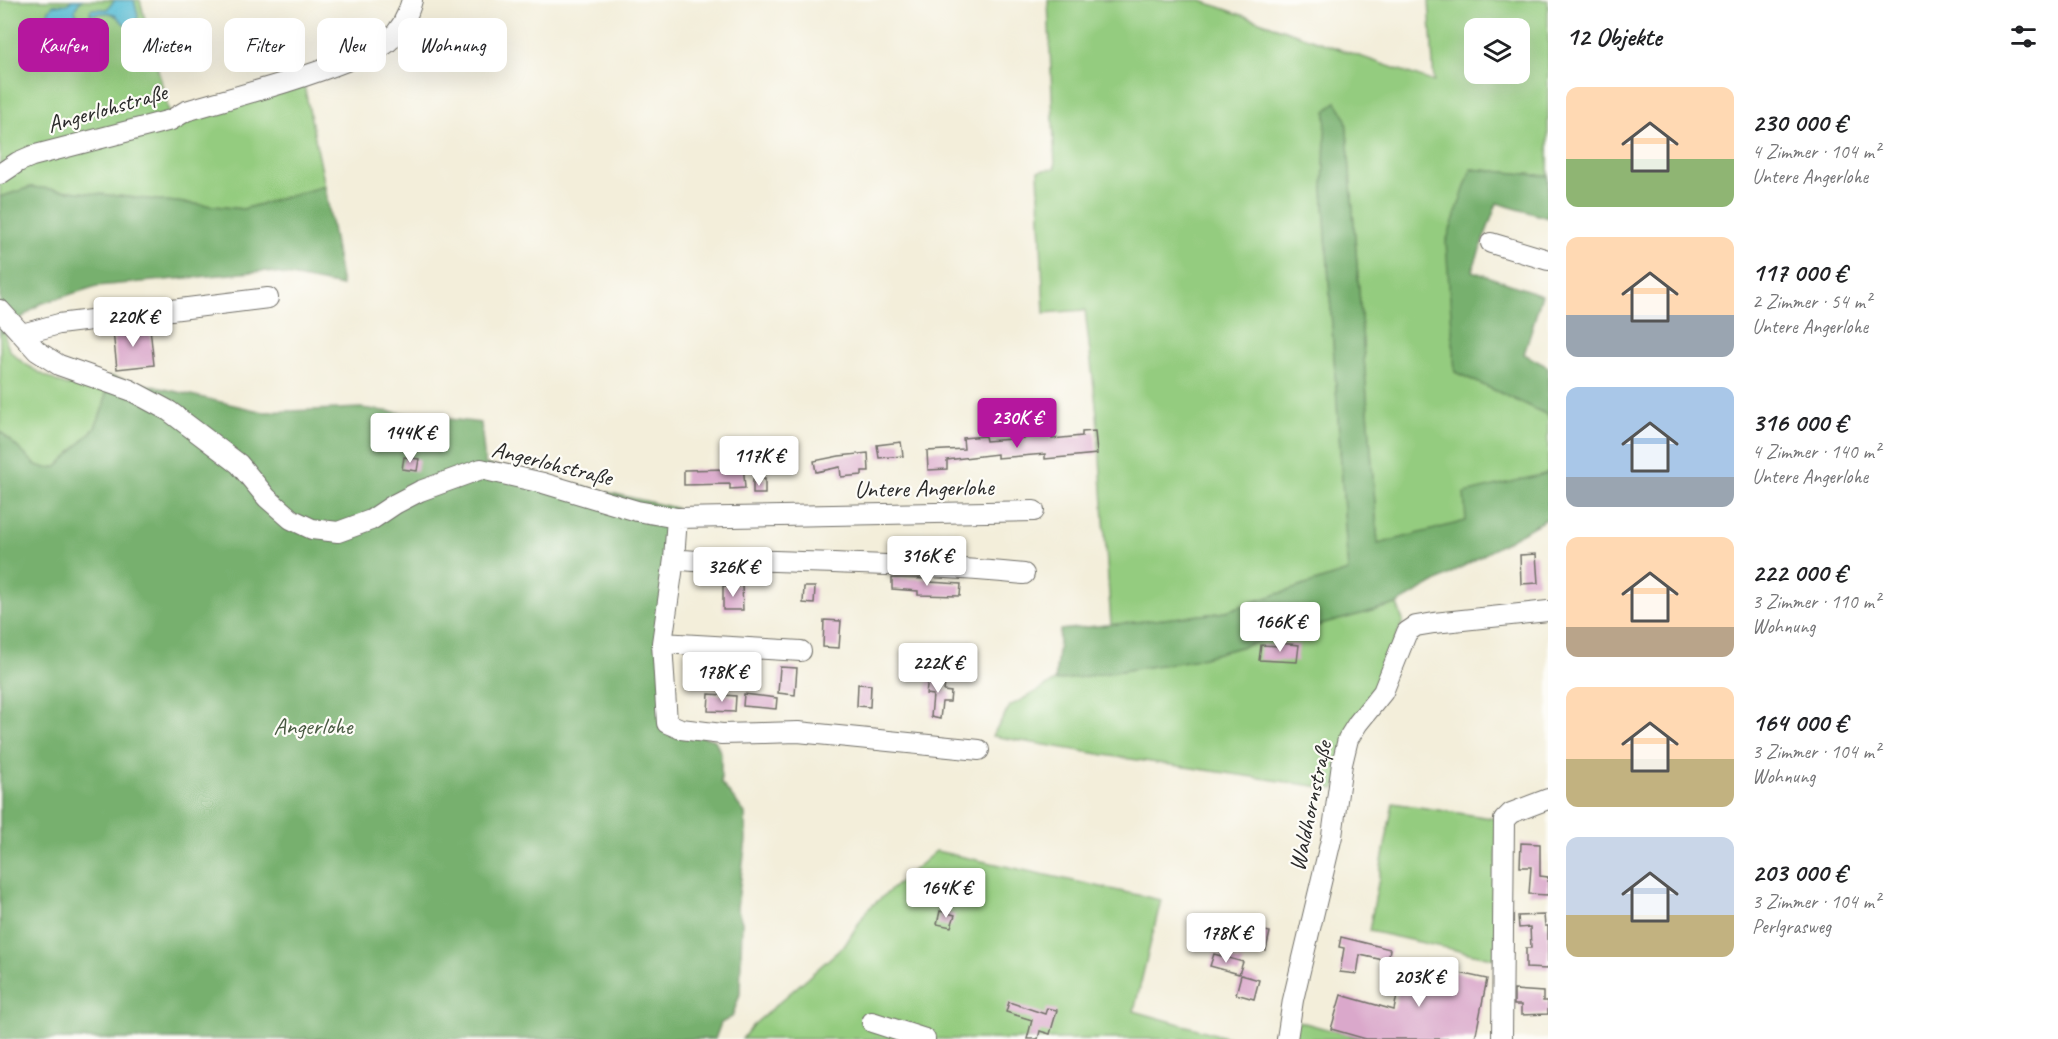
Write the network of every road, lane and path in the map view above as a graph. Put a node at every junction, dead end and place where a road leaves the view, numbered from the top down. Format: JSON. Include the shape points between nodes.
{"nodes":[{"id":1,"x":412,"y":0,"type":"edge"},
{"id":2,"x":0,"y":174,"type":"edge"},
{"id":3,"x":1491,"y":243,"type":"dead end"},
{"id":4,"x":1548,"y":260,"type":"edge"},
{"id":5,"x":268,"y":298,"type":"dead end"},
{"id":6,"x":0,"y":310,"type":"edge"},
{"id":7,"x":22,"y":334,"type":"junction"},
{"id":8,"x":1034,"y":511,"type":"dead end"},
{"id":9,"x":677,"y":518,"type":"junction"},
{"id":10,"x":674,"y":559,"type":"junction"},
{"id":11,"x":1024,"y":573,"type":"dead end"},
{"id":12,"x":1548,"y":611,"type":"edge"},
{"id":13,"x":662,"y":643,"type":"junction"},
{"id":14,"x":801,"y":651,"type":"dead end"},
{"id":15,"x":979,"y":750,"type":"dead end"},
{"id":16,"x":1548,"y":799,"type":"edge"},
{"id":17,"x":872,"y":1022,"type":"dead end"},
{"id":18,"x":925,"y":1039,"type":"edge"},
{"id":19,"x":1287,"y":1039,"type":"edge"},
{"id":20,"x":1502,"y":1039,"type":"edge"}],
"edges":[{"from":1,"to":2,"type":"street","name":"Angerlohstraße","via":[[398,30],[385,45],[356,58],[186,111],[171,120],[32,156]]},
{"from":3,"to":4,"type":"street"},
{"from":5,"to":7,"type":"street","via":[[59,324]]},
{"from":6,"to":7,"type":"street","name":"Angerlohstraße"},
{"from":7,"to":9,"type":"street","name":"Angerlohstraße","via":[[37,351],[59,365],[130,390],[169,411],[239,464],[267,498],[291,519],[312,529],[338,532],[371,520],[420,490],[481,469]]},
{"from":8,"to":9,"type":"street","name":"Untere Angerlohe"},
{"from":9,"to":10,"type":"street"},
{"from":10,"to":11,"type":"street"},
{"from":10,"to":13,"type":"street"},
{"from":12,"to":19,"type":"street","name":"Waldhornstraße","via":[[1434,623],[1407,632],[1383,693],[1358,723],[1345,748],[1332,836]]},
{"from":13,"to":14,"type":"street"},
{"from":13,"to":15,"type":"street","via":[[667,723],[681,729],[722,734],[798,732]]},
{"from":16,"to":20,"type":"street","via":[[1511,813],[1504,820]]},
{"from":17,"to":18,"type":"street"}]}
